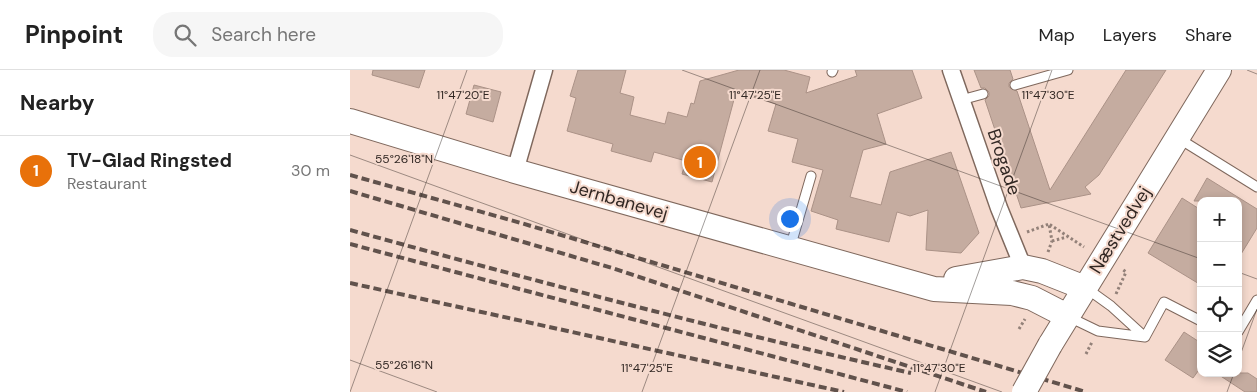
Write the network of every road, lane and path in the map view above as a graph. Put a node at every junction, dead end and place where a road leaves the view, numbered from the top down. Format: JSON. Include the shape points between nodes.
{"nodes":[{"id":1,"x":544,"y":70,"type":"edge"},
{"id":2,"x":951,"y":70,"type":"edge"},
{"id":3,"x":1068,"y":70,"type":"edge"},
{"id":4,"x":1219,"y":70,"type":"edge"},
{"id":5,"x":1015,"y":85,"type":"dead end"},
{"id":6,"x":982,"y":94,"type":"dead end"},
{"id":7,"x":961,"y":100,"type":"junction"},
{"id":8,"x":350,"y":121,"type":"edge"},
{"id":9,"x":1178,"y":138,"type":"junction"},
{"id":10,"x":515,"y":170,"type":"junction"},
{"id":11,"x":811,"y":176,"type":"dead end"},
{"id":12,"x":1257,"y":187,"type":"edge"},
{"id":13,"x":1067,"y":237,"type":"dead end"},
{"id":14,"x":1052,"y":242,"type":"dead end"},
{"id":15,"x":790,"y":248,"type":"junction"},
{"id":16,"x":1023,"y":267,"type":"junction"},
{"id":17,"x":889,"y":276,"type":"junction"},
{"id":18,"x":1085,"y":288,"type":"junction"},
{"id":19,"x":1257,"y":300,"type":"edge"},
{"id":20,"x":1067,"y":316,"type":"junction"},
{"id":21,"x":1197,"y":319,"type":"edge"},
{"id":22,"x":1242,"y":325,"type":"edge"},
{"id":23,"x":1145,"y":337,"type":"junction"},
{"id":24,"x":1024,"y":392,"type":"edge"}],
"edges":[{"from":1,"to":10,"type":"street"},
{"from":2,"to":7,"type":"street","name":"Brogade"},
{"from":3,"to":5,"type":"lane"},
{"from":4,"to":9,"type":"main road","name":"Næstvedvej"},
{"from":6,"to":7,"type":"lane"},
{"from":7,"to":16,"type":"street","name":"Brogade"},
{"from":8,"to":10,"type":"main road","name":"Jernbanevej"},
{"from":9,"to":12,"type":"lane"},
{"from":9,"to":18,"type":"main road","name":"Næstvedvej"},
{"from":10,"to":15,"type":"main road","name":"Jernbanevej"},
{"from":11,"to":15,"type":"lane"},
{"from":13,"to":14,"type":"path"},
{"from":15,"to":17,"type":"main road","name":"Jernbanevej"},
{"from":16,"to":17,"type":"main road","name":"Jernbanevej","via":[[959,280]]},
{"from":16,"to":18,"type":"main road","name":"Jernbanevej"},
{"from":17,"to":20,"type":"main road","name":"Jernbanevej","via":[[934,289],[1012,293],[1032,298]]},
{"from":18,"to":20,"type":"main road","name":"Næstvedvej"},
{"from":18,"to":23,"type":"lane","via":[[1111,306]]},
{"from":19,"to":22,"type":"lane"},
{"from":20,"to":23,"type":"lane","via":[[1098,331]]},
{"from":20,"to":24,"type":"main road","name":"Næstvedvej","bridge":true},
{"from":21,"to":23,"type":"lane","via":[[1164,302]]}]}
